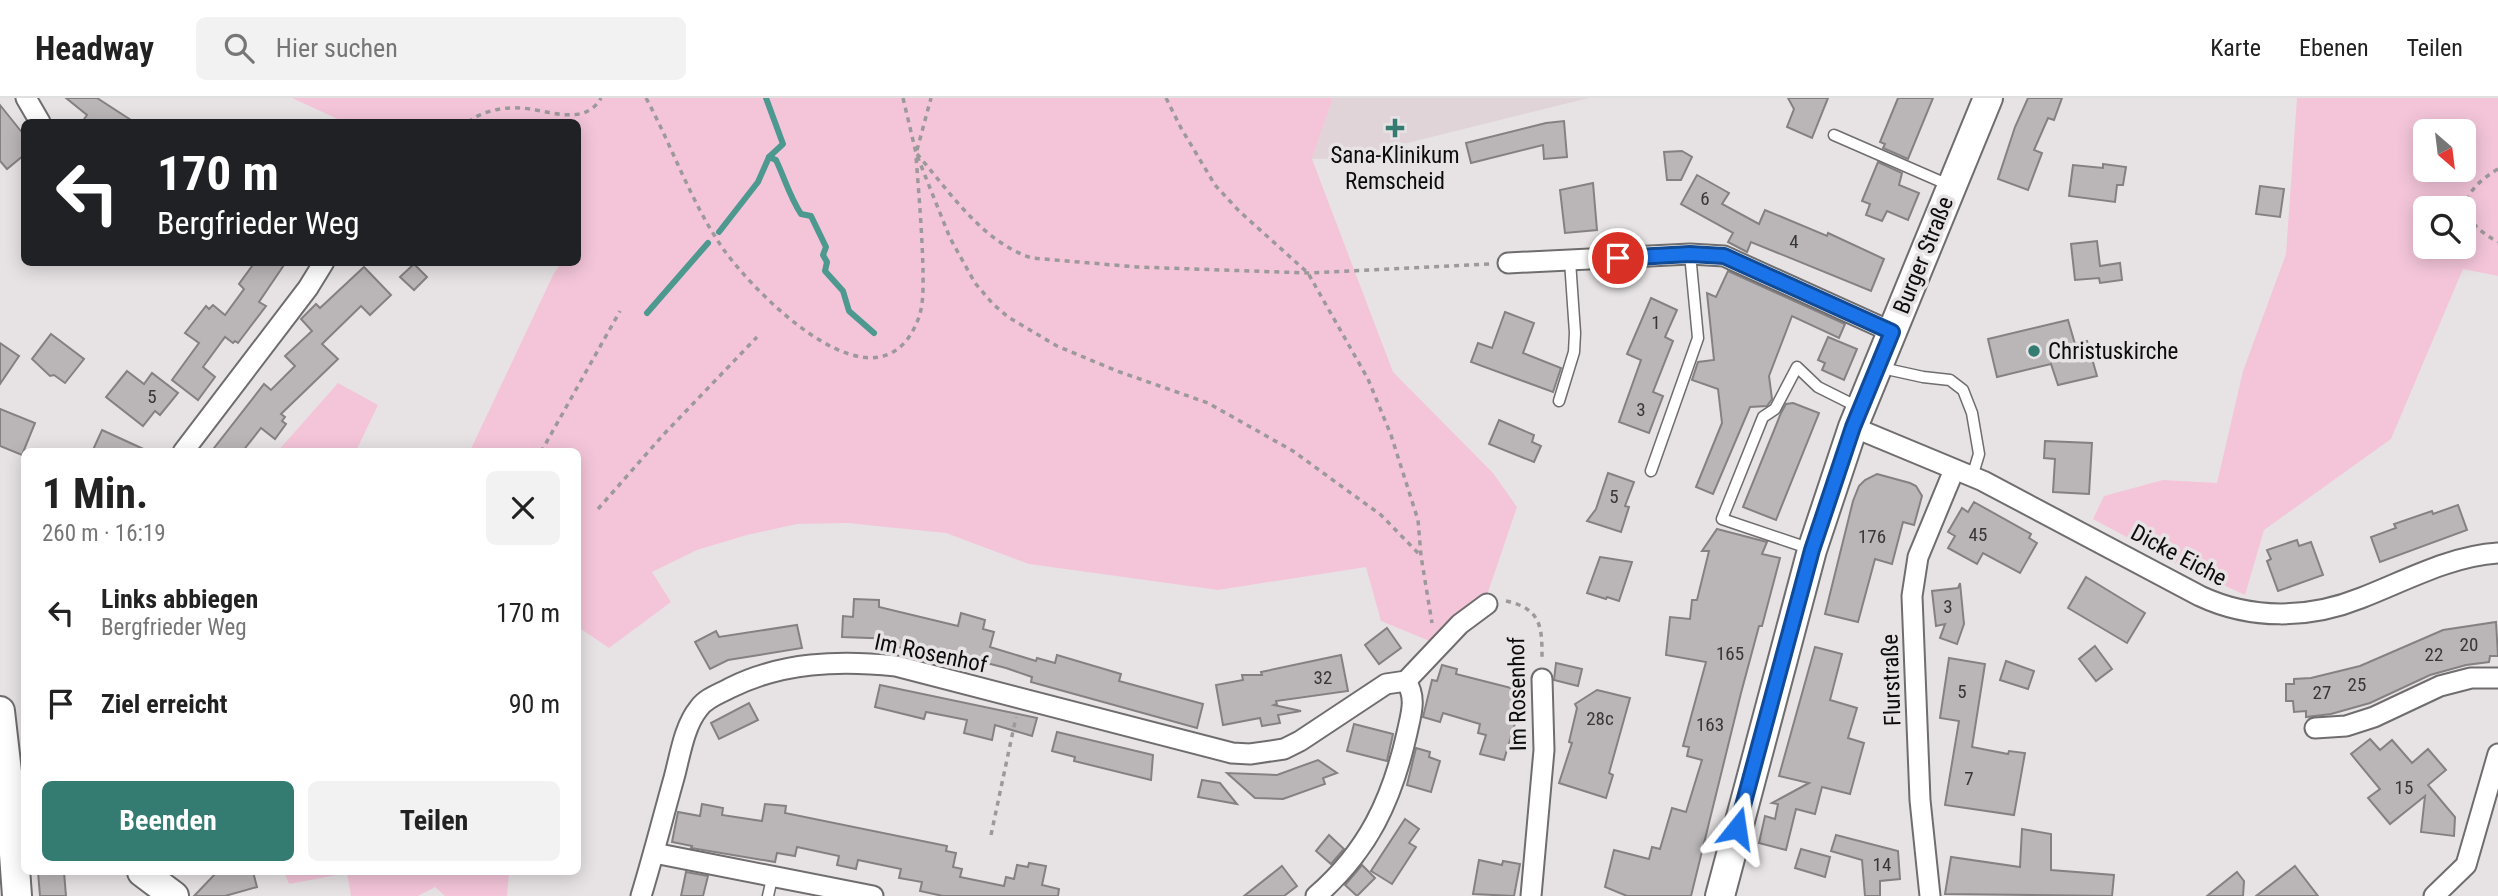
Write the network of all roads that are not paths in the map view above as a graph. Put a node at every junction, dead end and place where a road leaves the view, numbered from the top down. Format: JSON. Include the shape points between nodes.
{"nodes":[{"id":1,"x":26,"y":98,"type":"edge"},
{"id":2,"x":1988,"y":98,"type":"edge"},
{"id":3,"x":38,"y":119,"type":"edge"},
{"id":4,"x":1834,"y":135,"type":"dead end"},
{"id":5,"x":1952,"y":186,"type":"junction"},
{"id":6,"x":1690,"y":254,"type":"junction"},
{"id":7,"x":1570,"y":261,"type":"junction"},
{"id":8,"x":1508,"y":263,"type":"road end"},
{"id":9,"x":322,"y":266,"type":"edge"},
{"id":10,"x":1892,"y":332,"type":"junction"},
{"id":11,"x":1878,"y":367,"type":"junction"},
{"id":12,"x":1559,"y":401,"type":"dead end"},
{"id":13,"x":1857,"y":417,"type":"junction"},
{"id":14,"x":186,"y":448,"type":"edge"},
{"id":15,"x":1651,"y":471,"type":"dead end"},
{"id":16,"x":1963,"y":473,"type":"junction"},
{"id":17,"x":1812,"y":550,"type":"junction"},
{"id":18,"x":2498,"y":553,"type":"edge"},
{"id":19,"x":1487,"y":604,"type":"road end"},
{"id":20,"x":2498,"y":678,"type":"edge"},
{"id":21,"x":1542,"y":679,"type":"road end"},
{"id":22,"x":1406,"y":681,"type":"junction"},
{"id":23,"x":0,"y":711,"type":"edge"},
{"id":24,"x":21,"y":716,"type":"edge"},
{"id":25,"x":1,"y":718,"type":"edge"},
{"id":26,"x":2315,"y":729,"type":"dead end"},
{"id":27,"x":2498,"y":754,"type":"edge"},
{"id":28,"x":2490,"y":815,"type":"edge"},
{"id":29,"x":654,"y":853,"type":"junction"},
{"id":30,"x":773,"y":874,"type":"junction"},
{"id":31,"x":146,"y":875,"type":"edge"},
{"id":32,"x":11,"y":894,"type":"edge"},
{"id":33,"x":174,"y":896,"type":"edge"},
{"id":34,"x":641,"y":896,"type":"edge"},
{"id":35,"x":768,"y":896,"type":"edge"},
{"id":36,"x":873,"y":896,"type":"edge"},
{"id":37,"x":1315,"y":896,"type":"edge"},
{"id":38,"x":1531,"y":896,"type":"edge"},
{"id":39,"x":1720,"y":896,"type":"edge"},
{"id":40,"x":1930,"y":896,"type":"edge"},
{"id":41,"x":2434,"y":896,"type":"edge"}],
"edges":[{"from":1,"to":3,"type":"street"},
{"from":2,"to":5,"type":"main road","name":"Burger Straße"},
{"from":4,"to":5,"type":"lane"},
{"from":5,"to":10,"type":"main road","name":"Burger Straße"},
{"from":6,"to":7,"type":"street"},
{"from":6,"to":10,"type":"street","via":[[1724,256]]},
{"from":6,"to":15,"type":"lane","via":[[1698,338]]},
{"from":7,"to":8,"type":"street"},
{"from":7,"to":12,"type":"lane","via":[[1574,342]]},
{"from":9,"to":14,"type":"street"},
{"from":10,"to":11,"type":"main road","name":"Burger Straße"},
{"from":11,"to":13,"type":"main road","name":"Burger Straße"},
{"from":11,"to":16,"type":"lane","via":[[1950,380],[1963,390],[1979,454]]},
{"from":13,"to":16,"type":"street","name":"Dicke Eiche"},
{"from":13,"to":17,"type":"main road","name":"Burger Straße"},
{"from":13,"to":17,"type":"lane","via":[[1797,366],[1775,409],[1763,417],[1722,519]]},
{"from":16,"to":18,"type":"street","name":"Dicke Eiche","via":[[2220,606],[2248,612],[2302,614],[2357,600],[2450,563]]},
{"from":16,"to":40,"type":"street","name":"Flurstraße","via":[[1918,556],[1912,596],[1920,800]]},
{"from":17,"to":39,"type":"main road","name":"Burger Straße"},
{"from":19,"to":22,"type":"street","name":"Im Rosenhof","via":[[1460,624]]},
{"from":20,"to":26,"type":"street","via":[[2471,678],[2374,717]]},
{"from":21,"to":38,"type":"street","name":"Im Rosenhof","via":[[1544,750]]},
{"from":22,"to":29,"type":"street","name":"Im Rosenhof","via":[[1386,684],[1284,749],[1250,754],[896,666],[859,663],[774,671],[741,682],[699,708]]},
{"from":22,"to":37,"type":"street","via":[[1413,708],[1390,796],[1359,850]]},
{"from":23,"to":25,"type":"main road"},
{"from":24,"to":25,"type":"main road"},
{"from":25,"to":32,"type":"main road","via":[[10,798]]},
{"from":27,"to":28,"type":"street"},
{"from":28,"to":41,"type":"street","via":[[2466,865]]},
{"from":29,"to":30,"type":"street"},
{"from":29,"to":34,"type":"street","name":"Im Rosenhof"},
{"from":30,"to":35,"type":"lane"},
{"from":30,"to":36,"type":"street"},
{"from":31,"to":33,"type":"main road"}]}
